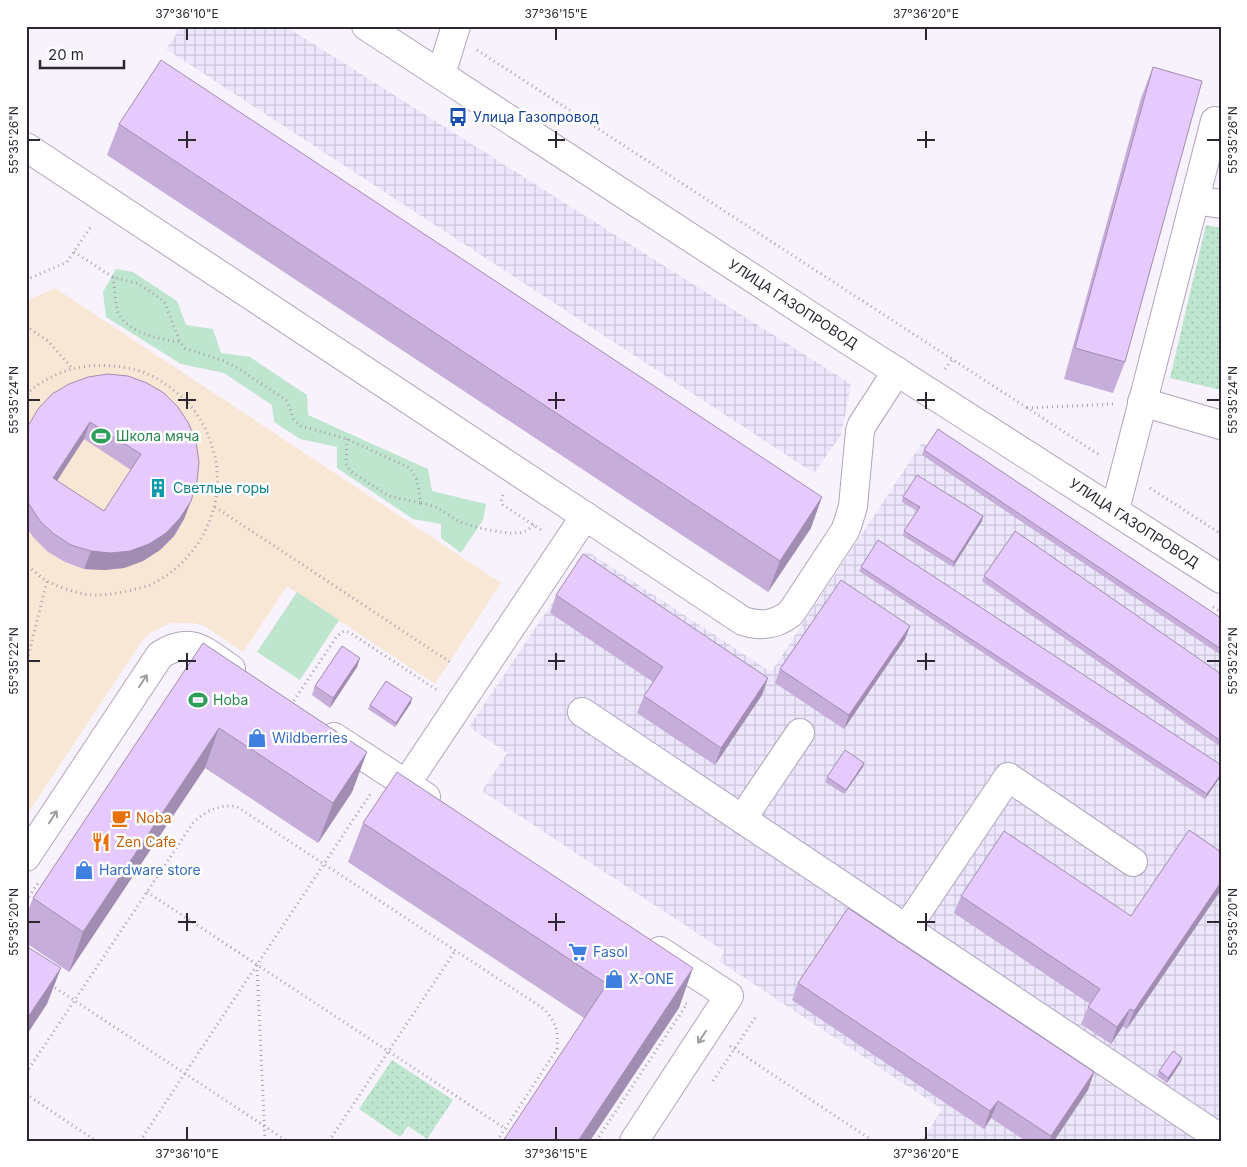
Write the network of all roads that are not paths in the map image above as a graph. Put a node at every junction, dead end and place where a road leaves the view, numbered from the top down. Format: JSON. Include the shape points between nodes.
{"nodes":[{"id":1,"x":366,"y":26,"type":"edge"},
{"id":2,"x":454,"y":30,"type":"edge"},
{"id":3,"x":442,"y":74,"type":"junction"},
{"id":4,"x":1215,"y":120,"type":"dead end"},
{"id":5,"x":26,"y":147,"type":"edge"},
{"id":6,"x":1194,"y":200,"type":"junction"},
{"id":7,"x":1221,"y":204,"type":"edge"},
{"id":8,"x":897,"y":371,"type":"junction"},
{"id":9,"x":1142,"y":402,"type":"junction"},
{"id":10,"x":1221,"y":425,"type":"edge"},
{"id":11,"x":1115,"y":510,"type":"junction"},
{"id":12,"x":584,"y":516,"type":"junction"},
{"id":13,"x":1221,"y":579,"type":"edge"},
{"id":14,"x":248,"y":680,"type":"edge"},
{"id":15,"x":290,"y":708,"type":"edge"},
{"id":16,"x":582,"y":712,"type":"dead end"},
{"id":17,"x":800,"y":733,"type":"dead end"},
{"id":18,"x":406,"y":784,"type":"junction"},
{"id":19,"x":448,"y":811,"type":"edge"},
{"id":20,"x":742,"y":819,"type":"junction"},
{"id":21,"x":1133,"y":862,"type":"dead end"},
{"id":22,"x":34,"y":867,"type":"edge"},
{"id":23,"x":906,"y":929,"type":"junction"},
{"id":24,"x":637,"y":936,"type":"edge"},
{"id":25,"x":1221,"y":1139,"type":"edge"},
{"id":26,"x":634,"y":1141,"type":"edge"}],
"edges":[{"from":1,"to":3,"type":"street","name":"УЛИЦА ГАЗОПРОВОД"},
{"from":2,"to":3,"type":"street"},
{"from":3,"to":8,"type":"street","name":"УЛИЦА ГАЗОПРОВОД"},
{"from":4,"to":6,"type":"street"},
{"from":5,"to":12,"type":"street"},
{"from":6,"to":7,"type":"street"},
{"from":6,"to":9,"type":"street"},
{"from":8,"to":11,"type":"street","name":"УЛИЦА ГАЗОПРОВОД"},
{"from":8,"to":12,"type":"street","via":[[860,431],[853,506],[845,531],[791,613],[778,622],[761,625],[743,621]]},
{"from":9,"to":10,"type":"street"},
{"from":9,"to":11,"type":"street"},
{"from":11,"to":13,"type":"street","name":"УЛИЦА ГАЗОПРОВОД"},
{"from":12,"to":18,"type":"street"},
{"from":22,"to":14,"type":"street","one_way":true,"via":[[160,655],[174,648],[196,646]]},
{"from":15,"to":18,"type":"street"},
{"from":16,"to":20,"type":"street"},
{"from":17,"to":20,"type":"street"},
{"from":18,"to":19,"type":"street"},
{"from":20,"to":23,"type":"street"},
{"from":21,"to":23,"type":"street","via":[[1008,778]]},
{"from":23,"to":25,"type":"street"},
{"from":24,"to":26,"type":"street","one_way":true,"via":[[729,996]]}]}
